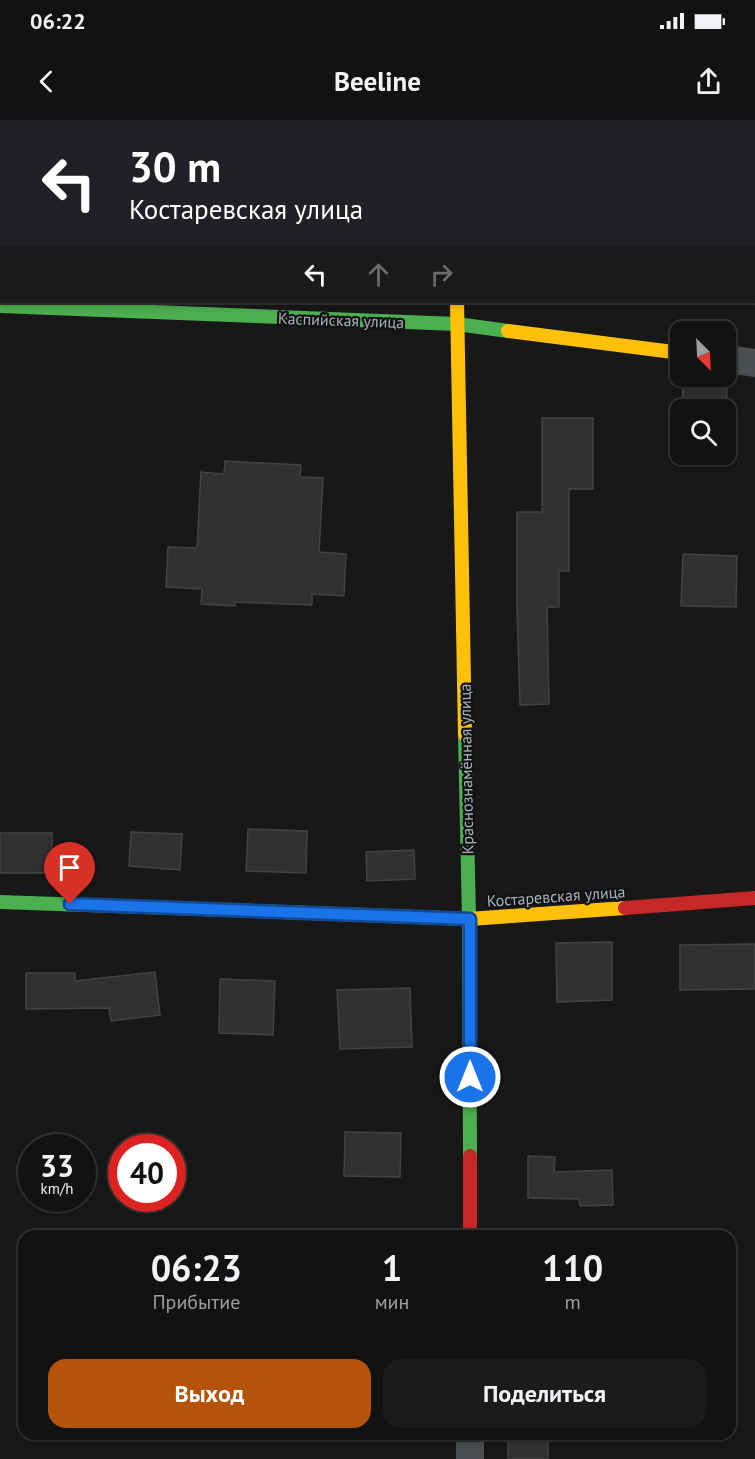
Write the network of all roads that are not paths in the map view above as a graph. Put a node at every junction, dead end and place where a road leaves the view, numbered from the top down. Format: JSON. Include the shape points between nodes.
{"nodes":[{"id":1,"x":457,"y":303,"type":"edge"},
{"id":2,"x":0,"y":306,"type":"edge"},
{"id":3,"x":457,"y":324,"type":"junction"},
{"id":4,"x":670,"y":352,"type":"edge"},
{"id":5,"x":736,"y":360,"type":"edge"},
{"id":6,"x":755,"y":363,"type":"edge"},
{"id":7,"x":755,"y":898,"type":"edge"},
{"id":8,"x":0,"y":902,"type":"edge"},
{"id":9,"x":470,"y":919,"type":"junction"},
{"id":10,"x":470,"y":1230,"type":"edge"},
{"id":11,"x":470,"y":1440,"type":"edge"},
{"id":12,"x":470,"y":1459,"type":"edge"}],
"edges":[{"from":1,"to":3,"type":"street","name":"Краснознамённая улица"},
{"from":2,"to":3,"type":"street","name":"Каспийская улица"},
{"from":3,"to":4,"type":"street","name":"Каспийская улица"},
{"from":3,"to":9,"type":"street","name":"Краснознамённая улица"},
{"from":5,"to":6,"type":"street"},
{"from":7,"to":9,"type":"street","name":"Костаревская улица"},
{"from":8,"to":9,"type":"street","name":"Костаревская улица"},
{"from":9,"to":10,"type":"street","name":"Краснознамённая улица"},
{"from":11,"to":12,"type":"street"}]}
